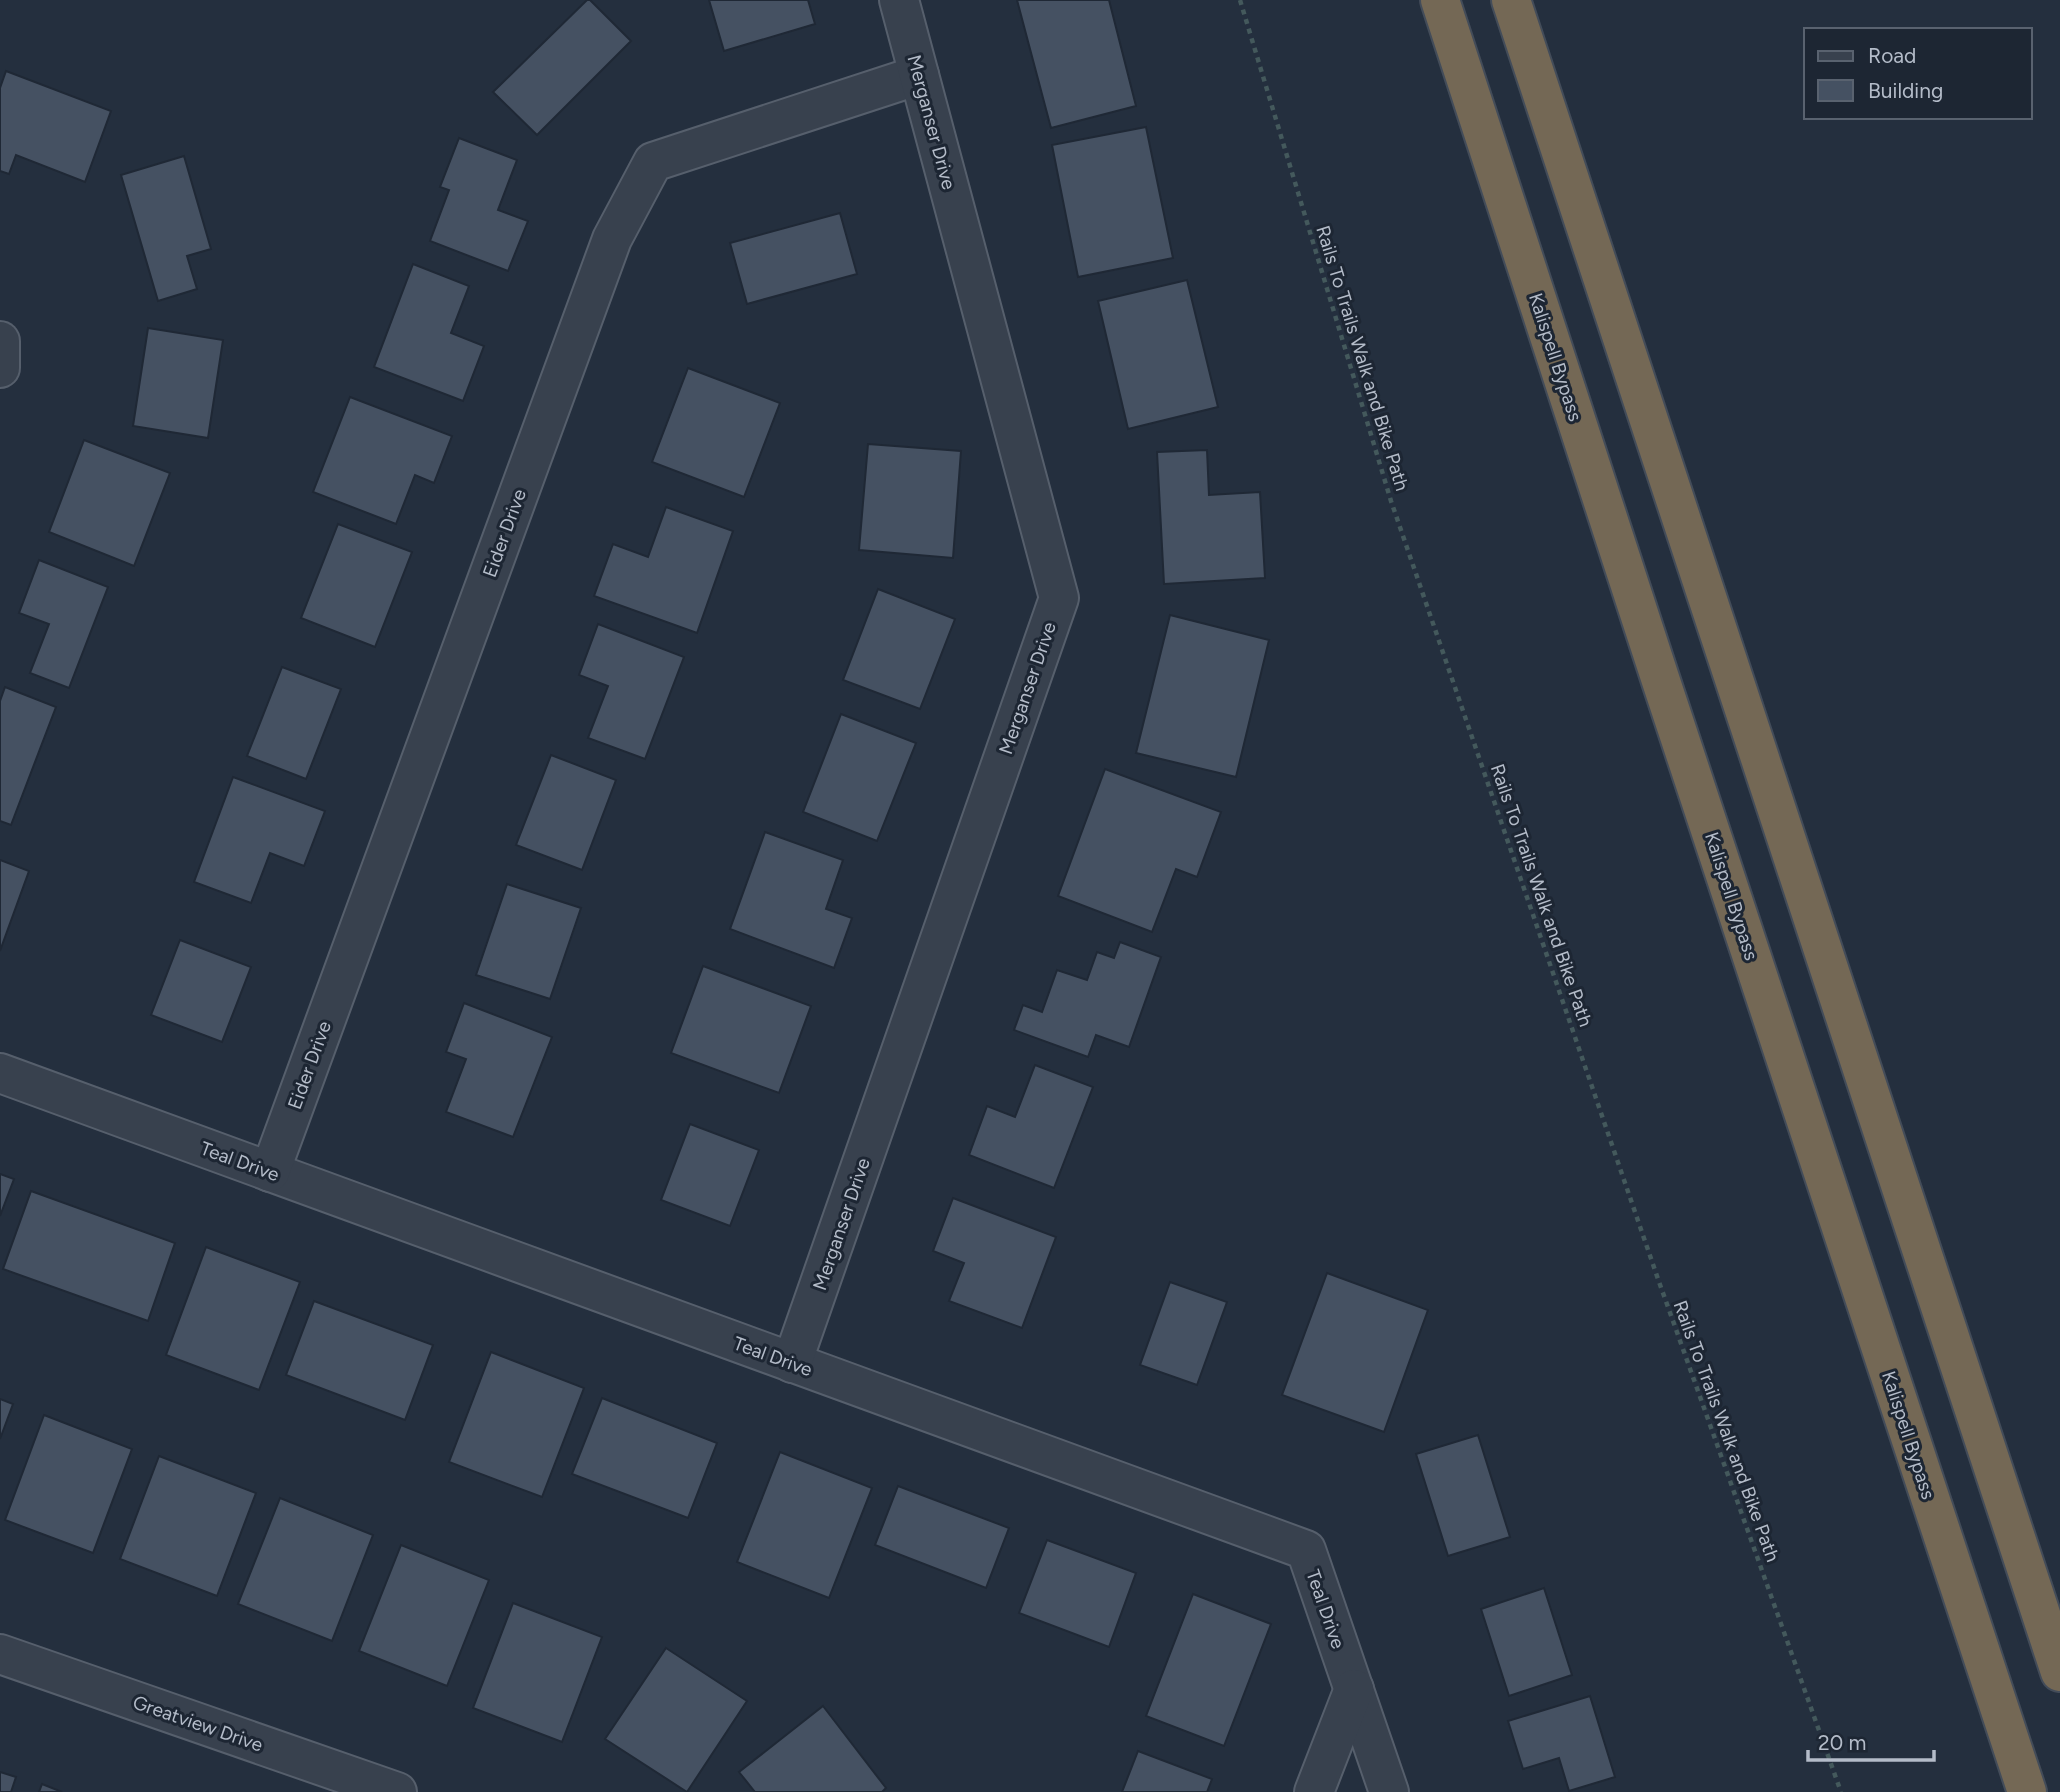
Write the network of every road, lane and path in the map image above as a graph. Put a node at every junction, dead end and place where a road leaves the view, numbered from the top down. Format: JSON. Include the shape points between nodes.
{"nodes":[{"id":1,"x":899,"y":0,"type":"edge"},
{"id":2,"x":1240,"y":0,"type":"edge"},
{"id":3,"x":1440,"y":0,"type":"edge"},
{"id":4,"x":1511,"y":0,"type":"edge"},
{"id":5,"x":919,"y":75,"type":"junction"},
{"id":6,"x":0,"y":341,"type":"edge"},
{"id":7,"x":0,"y":368,"type":"edge"},
{"id":8,"x":0,"y":1073,"type":"edge"},
{"id":9,"x":270,"y":1172,"type":"junction"},
{"id":10,"x":792,"y":1363,"type":"junction"},
{"id":11,"x":0,"y":1654,"type":"edge"},
{"id":12,"x":2060,"y":1672,"type":"edge"},
{"id":13,"x":1354,"y":1689,"type":"junction"},
{"id":14,"x":397,"y":1792,"type":"edge"},
{"id":15,"x":1314,"y":1792,"type":"edge"},
{"id":16,"x":1389,"y":1792,"type":"edge"},
{"id":17,"x":1841,"y":1792,"type":"edge"},
{"id":18,"x":2027,"y":1792,"type":"edge"}],
"edges":[{"from":1,"to":5,"type":"street","name":"Merganser Drive"},
{"from":2,"to":17,"type":"path","name":"Rails To Trails Walk and Bike Path","via":[[1391,501]]},
{"from":3,"to":18,"type":"highway","name":"Kalispell Bypass"},
{"from":4,"to":12,"type":"highway"},
{"from":5,"to":9,"type":"street","name":"Eider Drive","via":[[653,162],[612,239]]},
{"from":5,"to":10,"type":"street","name":"Merganser Drive","via":[[1059,598]]},
{"from":6,"to":7,"type":"street"},
{"from":8,"to":9,"type":"street","name":"Teal Drive"},
{"from":9,"to":10,"type":"street","name":"Teal Drive"},
{"from":10,"to":13,"type":"street","name":"Teal Drive","via":[[1306,1550]]},
{"from":11,"to":14,"type":"street","name":"Greatview Drive"},
{"from":13,"to":15,"type":"street"},
{"from":13,"to":16,"type":"street","name":"Teal Drive"}]}
